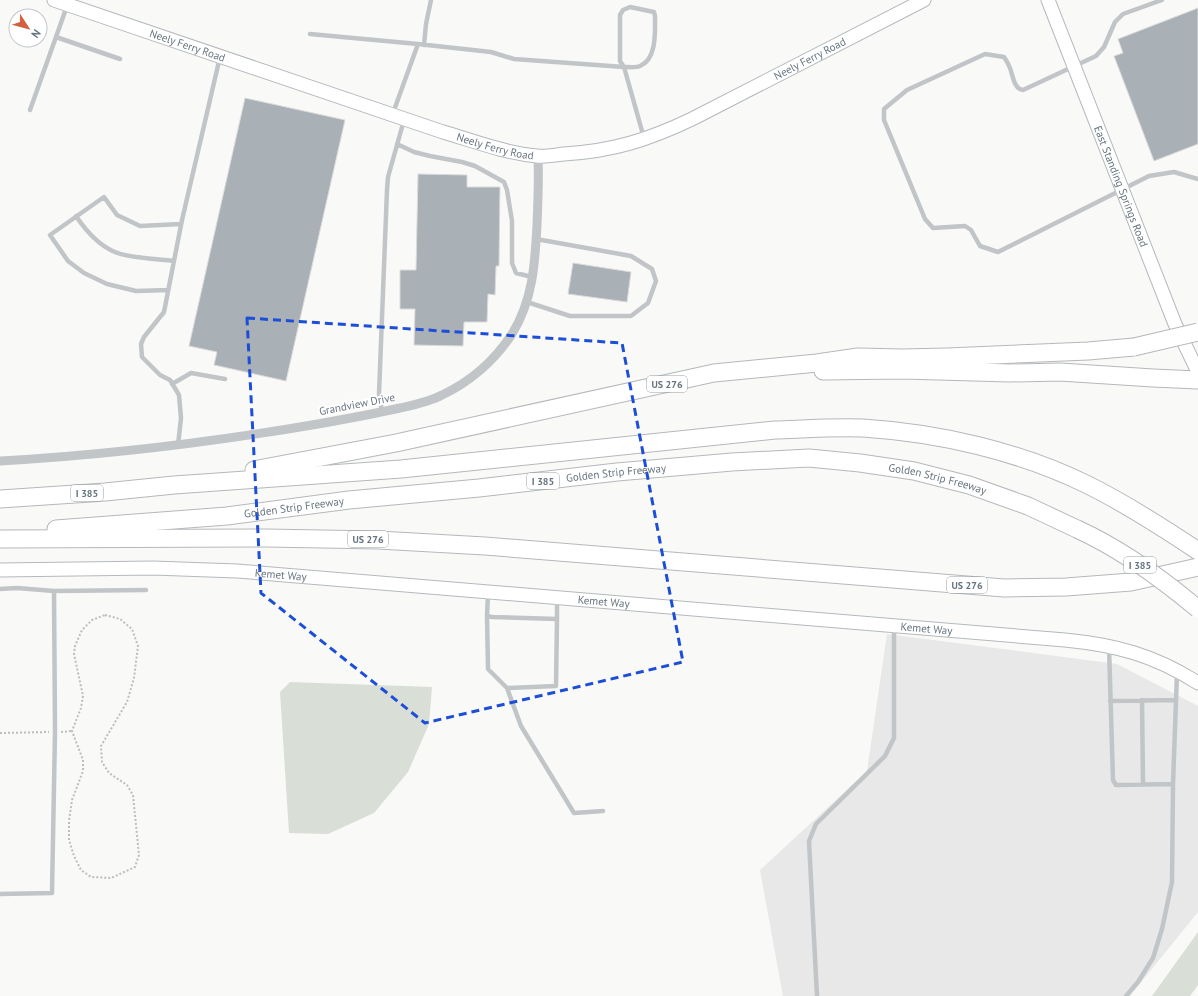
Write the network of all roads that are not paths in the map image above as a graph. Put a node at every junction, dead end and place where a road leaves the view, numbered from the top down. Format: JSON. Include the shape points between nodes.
{"nodes":[{"id":1,"x":54,"y":0,"type":"edge"},
{"id":2,"x":427,"y":0,"type":"edge"},
{"id":3,"x":431,"y":0,"type":"edge"},
{"id":4,"x":924,"y":0,"type":"edge"},
{"id":5,"x":1048,"y":0,"type":"edge"},
{"id":6,"x":1162,"y":0,"type":"edge"},
{"id":7,"x":67,"y":5,"type":"junction"},
{"id":8,"x":429,"y":6,"type":"junction"},
{"id":9,"x":310,"y":34,"type":"dead end"},
{"id":10,"x":56,"y":37,"type":"junction"},
{"id":11,"x":418,"y":44,"type":"junction"},
{"id":12,"x":424,"y":45,"type":"junction"},
{"id":13,"x":220,"y":56,"type":"junction"},
{"id":14,"x":120,"y":59,"type":"dead end"},
{"id":15,"x":624,"y":67,"type":"junction"},
{"id":16,"x":1074,"y":67,"type":"junction"},
{"id":17,"x":30,"y":110,"type":"dead end"},
{"id":18,"x":398,"y":116,"type":"junction"},
{"id":19,"x":644,"y":140,"type":"junction"},
{"id":20,"x":397,"y":144,"type":"junction"},
{"id":21,"x":538,"y":156,"type":"junction"},
{"id":22,"x":1198,"y":179,"type":"edge"},
{"id":23,"x":1122,"y":189,"type":"junction"},
{"id":24,"x":76,"y":216,"type":"junction"},
{"id":25,"x":181,"y":224,"type":"junction"},
{"id":26,"x":536,"y":239,"type":"junction"},
{"id":27,"x":174,"y":261,"type":"junction"},
{"id":28,"x":533,"y":277,"type":"junction"},
{"id":29,"x":168,"y":290,"type":"junction"},
{"id":30,"x":526,"y":302,"type":"junction"},
{"id":31,"x":1198,"y":332,"type":"edge"},
{"id":32,"x":714,"y":372,"type":"junction"},
{"id":33,"x":1198,"y":372,"type":"edge"},
{"id":34,"x":225,"y":379,"type":"dead end"},
{"id":35,"x":1198,"y":380,"type":"edge"},
{"id":36,"x":172,"y":384,"type":"junction"},
{"id":37,"x":382,"y":412,"type":"junction"},
{"id":38,"x":178,"y":445,"type":"junction"},
{"id":39,"x":0,"y":461,"type":"edge"},
{"id":40,"x":174,"y":485,"type":"junction"},
{"id":41,"x":0,"y":500,"type":"edge"},
{"id":42,"x":0,"y":533,"type":"edge"},
{"id":43,"x":0,"y":539,"type":"edge"},
{"id":44,"x":1198,"y":551,"type":"edge"},
{"id":45,"x":1198,"y":567,"type":"edge"},
{"id":46,"x":0,"y":570,"type":"edge"},
{"id":47,"x":0,"y":589,"type":"edge"},
{"id":48,"x":146,"y":590,"type":"dead end"},
{"id":49,"x":54,"y":591,"type":"junction"},
{"id":50,"x":488,"y":592,"type":"junction"},
{"id":51,"x":558,"y":598,"type":"junction"},
{"id":52,"x":1198,"y":609,"type":"edge"},
{"id":53,"x":487,"y":616,"type":"junction"},
{"id":54,"x":557,"y":619,"type":"junction"},
{"id":55,"x":894,"y":626,"type":"junction"},
{"id":56,"x":1109,"y":646,"type":"junction"},
{"id":57,"x":1177,"y":671,"type":"junction"},
{"id":58,"x":1198,"y":683,"type":"edge"},
{"id":59,"x":507,"y":688,"type":"junction"},
{"id":60,"x":1142,"y":700,"type":"junction"},
{"id":61,"x":1175,"y":700,"type":"junction"},
{"id":62,"x":1110,"y":701,"type":"junction"},
{"id":63,"x":1143,"y":784,"type":"junction"},
{"id":64,"x":1173,"y":784,"type":"junction"},
{"id":65,"x":603,"y":811,"type":"dead end"},
{"id":66,"x":0,"y":894,"type":"edge"},
{"id":67,"x":817,"y":996,"type":"edge"},
{"id":68,"x":1126,"y":996,"type":"edge"}],
"edges":[{"from":1,"to":7,"type":"street","name":"Neely Ferry Road"},
{"from":2,"to":8,"type":"lane"},
{"from":3,"to":8,"type":"lane"},
{"from":4,"to":19,"type":"street","name":"Neely Ferry Road","via":[[692,119]]},
{"from":5,"to":16,"type":"street","name":"East Standing Springs Road"},
{"from":6,"to":16,"type":"lane","via":[[1123,14],[1115,22],[1104,48],[1096,56]]},
{"from":7,"to":10,"type":"lane"},
{"from":7,"to":13,"type":"street","name":"Neely Ferry Road"},
{"from":8,"to":12,"type":"lane"},
{"from":9,"to":11,"type":"lane"},
{"from":10,"to":14,"type":"lane"},
{"from":10,"to":17,"type":"lane"},
{"from":11,"to":12,"type":"lane"},
{"from":11,"to":18,"type":"lane"},
{"from":12,"to":15,"type":"lane","via":[[491,52],[514,59]]},
{"from":13,"to":18,"type":"street","name":"Neely Ferry Road"},
{"from":13,"to":25,"type":"lane"},
{"from":15,"to":15,"type":"lane","via":[[640,67],[650,58],[654,48],[654,12],[630,8],[623,10],[620,15],[620,61]]},
{"from":15,"to":19,"type":"lane"},
{"from":16,"to":23,"type":"street","name":"East Standing Springs Road"},
{"from":16,"to":23,"type":"lane","via":[[1023,90],[1016,86],[1004,57],[986,54],[906,90],[884,109],[884,120],[929,224],[933,228],[965,226],[980,246],[998,252]]},
{"from":18,"to":20,"type":"lane"},
{"from":18,"to":21,"type":"street","name":"Neely Ferry Road","via":[[492,147]]},
{"from":19,"to":21,"type":"street","name":"Neely Ferry Road","via":[[597,151]]},
{"from":20,"to":28,"type":"lane","via":[[414,152],[475,166],[504,182],[508,190],[512,221],[512,263],[516,273]]},
{"from":20,"to":37,"type":"lane","via":[[387,190],[379,394]]},
{"from":21,"to":26,"type":"street","name":"Grandview Drive"},
{"from":22,"to":23,"type":"lane","via":[[1174,172],[1149,176]]},
{"from":23,"to":33,"type":"street","name":"East Standing Springs Road","via":[[1175,324]]},
{"from":24,"to":25,"type":"lane","via":[[104,197],[117,215],[140,226]]},
{"from":24,"to":27,"type":"lane","via":[[97,241],[116,253]]},
{"from":24,"to":29,"type":"lane","via":[[50,235],[68,261],[84,273],[107,284],[136,292]]},
{"from":25,"to":27,"type":"lane"},
{"from":26,"to":28,"type":"street","name":"Grandview Drive"},
{"from":26,"to":30,"type":"lane","via":[[631,256],[652,269],[656,281],[648,303],[631,316],[570,316]]},
{"from":27,"to":29,"type":"lane"},
{"from":28,"to":30,"type":"street","name":"Grandview Drive"},
{"from":29,"to":36,"type":"lane","via":[[162,315],[141,344],[142,358]]},
{"from":30,"to":37,"type":"street","name":"Grandview Drive","via":[[519,321],[502,347],[481,370],[457,387],[433,399]]},
{"from":31,"to":32,"type":"highway","bridge":true,"via":[[1134,347],[1088,351],[955,357],[858,357]]},
{"from":32,"to":35,"type":"highway","number":"US 276","via":[[1060,372]]},
{"from":32,"to":40,"type":"highway","number":"US 276","via":[[396,444]]},
{"from":34,"to":36,"type":"lane","via":[[191,373]]},
{"from":36,"to":38,"type":"lane","via":[[179,395],[181,418]]},
{"from":37,"to":38,"type":"street","name":"Grandview Drive"},
{"from":38,"to":39,"type":"street","name":"Grandview Drive"},
{"from":40,"to":41,"type":"highway","number":"I 385"},
{"from":40,"to":44,"type":"highway","number":"I 385","via":[[401,469],[775,430],[863,428],[902,432],[979,446],[1062,473],[1087,484],[1143,516]]},
{"from":42,"to":52,"type":"highway","name":"Golden Strip Freeway","number":"I 385","bridge":true,"via":[[227,516],[349,500],[617,472],[809,458],[914,471],[969,485],[1028,506],[1125,555],[1172,587]]},
{"from":43,"to":45,"type":"highway","number":"US 276","via":[[378,540],[485,546],[1004,588],[1132,582]]},
{"from":46,"to":50,"type":"street","name":"Kemet Way","via":[[191,569]]},
{"from":47,"to":49,"type":"lane"},
{"from":48,"to":49,"type":"lane"},
{"from":49,"to":66,"type":"lane","via":[[52,893]]},
{"from":50,"to":51,"type":"street","name":"Kemet Way"},
{"from":50,"to":53,"type":"lane"},
{"from":51,"to":54,"type":"lane"},
{"from":51,"to":55,"type":"street","name":"Kemet Way"},
{"from":53,"to":54,"type":"lane"},
{"from":53,"to":59,"type":"lane","via":[[488,669]]},
{"from":54,"to":59,"type":"lane","via":[[556,686]]},
{"from":55,"to":56,"type":"street","name":"Kemet Way"},
{"from":55,"to":67,"type":"lane","via":[[894,738],[885,756],[816,824],[809,841]]},
{"from":56,"to":57,"type":"street","name":"Kemet Way","via":[[1149,657]]},
{"from":56,"to":62,"type":"lane"},
{"from":57,"to":58,"type":"street","name":"Kemet Way"},
{"from":57,"to":61,"type":"lane"},
{"from":59,"to":65,"type":"lane","via":[[520,726],[574,813]]},
{"from":60,"to":61,"type":"lane"},
{"from":60,"to":62,"type":"lane"},
{"from":60,"to":63,"type":"lane"},
{"from":61,"to":64,"type":"lane"},
{"from":62,"to":63,"type":"lane","via":[[1112,780],[1116,785]]},
{"from":63,"to":64,"type":"lane"},
{"from":64,"to":68,"type":"lane","via":[[1172,882],[1162,929],[1153,958]]}]}
